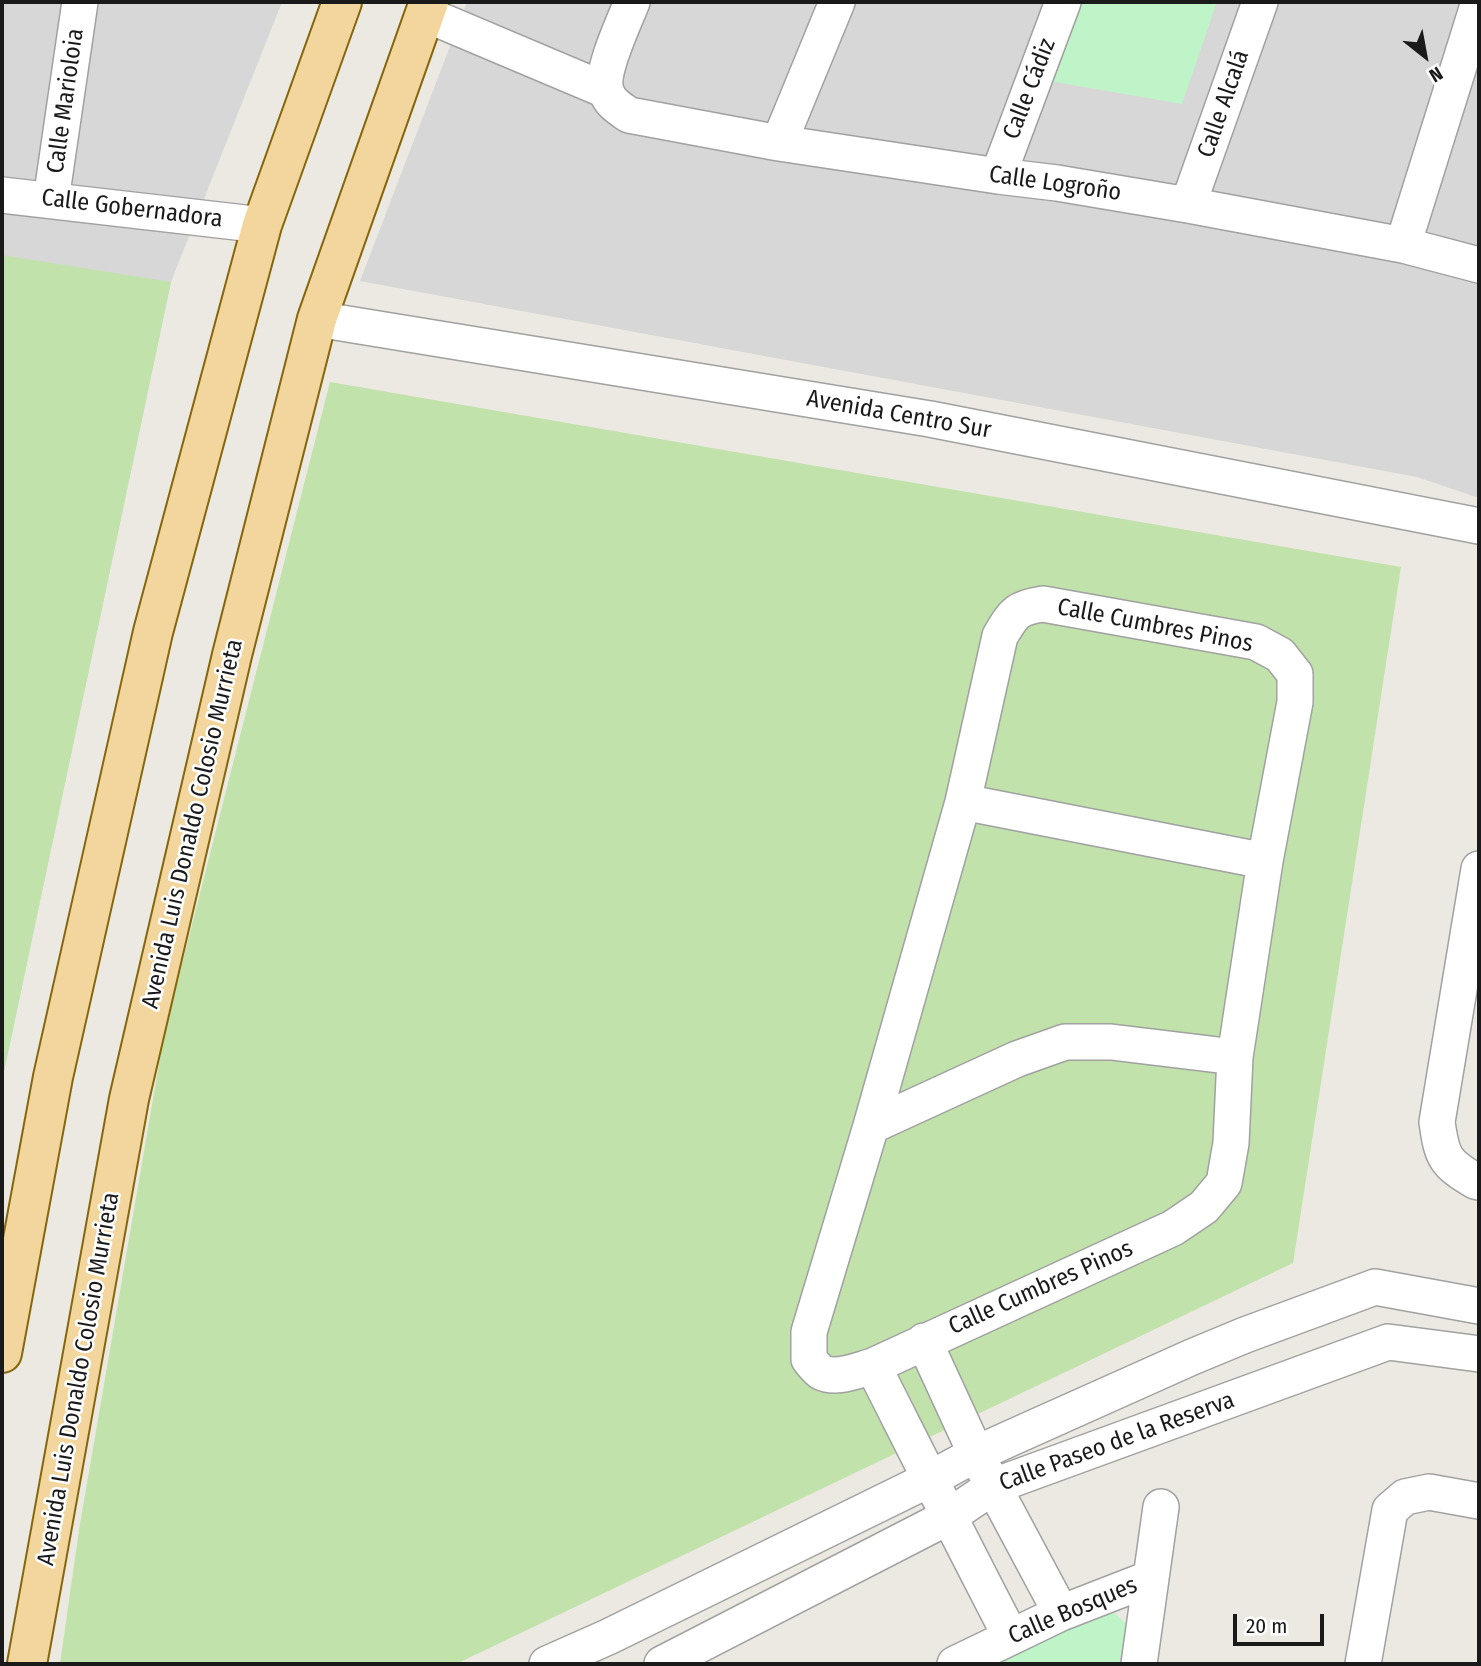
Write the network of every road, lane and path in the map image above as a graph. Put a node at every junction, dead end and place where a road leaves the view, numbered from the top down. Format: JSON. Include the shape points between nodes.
{"nodes":[{"id":1,"x":80,"y":2,"type":"edge"},
{"id":2,"x":342,"y":2,"type":"edge"},
{"id":3,"x":632,"y":2,"type":"edge"},
{"id":4,"x":837,"y":2,"type":"edge"},
{"id":5,"x":1063,"y":2,"type":"edge"},
{"id":6,"x":1260,"y":2,"type":"edge"},
{"id":7,"x":1479,"y":2,"type":"edge"},
{"id":8,"x":427,"y":8,"type":"edge"},
{"id":9,"x":617,"y":102,"type":"junction"},
{"id":10,"x":779,"y":143,"type":"junction"},
{"id":11,"x":998,"y":176,"type":"junction"},
{"id":12,"x":2,"y":195,"type":"edge"},
{"id":13,"x":51,"y":200,"type":"junction"},
{"id":14,"x":1188,"y":205,"type":"junction"},
{"id":15,"x":262,"y":225,"type":"junction"},
{"id":16,"x":1403,"y":245,"type":"junction"},
{"id":17,"x":1479,"y":265,"type":"edge"},
{"id":18,"x":317,"y":318,"type":"junction"},
{"id":19,"x":1479,"y":526,"type":"edge"},
{"id":20,"x":963,"y":802,"type":"junction"},
{"id":21,"x":1265,"y":861,"type":"junction"},
{"id":22,"x":1479,"y":869,"type":"edge"},
{"id":23,"x":1235,"y":1056,"type":"junction"},
{"id":24,"x":871,"y":1126,"type":"junction"},
{"id":25,"x":1479,"y":1182,"type":"edge"},
{"id":26,"x":1479,"y":1306,"type":"edge"},
{"id":27,"x":924,"y":1341,"type":"junction"},
{"id":28,"x":2,"y":1353,"type":"edge"},
{"id":29,"x":1479,"y":1354,"type":"edge"},
{"id":30,"x":873,"y":1366,"type":"junction"},
{"id":31,"x":976,"y":1454,"type":"junction"},
{"id":32,"x":930,"y":1479,"type":"junction"},
{"id":33,"x":994,"y":1486,"type":"junction"},
{"id":34,"x":1479,"y":1501,"type":"edge"},
{"id":35,"x":1161,"y":1507,"type":"dead end"},
{"id":36,"x":948,"y":1517,"type":"junction"},
{"id":37,"x":1151,"y":1578,"type":"junction"},
{"id":38,"x":1061,"y":1613,"type":"junction"},
{"id":39,"x":1011,"y":1637,"type":"junction"},
{"id":40,"x":27,"y":1664,"type":"edge"},
{"id":41,"x":547,"y":1664,"type":"edge"},
{"id":42,"x":662,"y":1664,"type":"edge"},
{"id":43,"x":955,"y":1664,"type":"edge"},
{"id":44,"x":1139,"y":1664,"type":"edge"},
{"id":45,"x":1363,"y":1664,"type":"edge"}],
"edges":[{"from":1,"to":13,"type":"street","name":"Calle Marioloia"},
{"from":2,"to":15,"type":"main road"},
{"from":3,"to":9,"type":"street","via":[[606,71]]},
{"from":4,"to":10,"type":"street"},
{"from":5,"to":11,"type":"street","name":"Calle Cádiz"},
{"from":6,"to":14,"type":"street","name":"Calle Alcalá"},
{"from":7,"to":16,"type":"street"},
{"from":8,"to":9,"type":"street","name":"Calle Logroño"},
{"from":8,"to":18,"type":"main road","name":"Avenida Luis Donaldo Colosio Murrieta"},
{"from":9,"to":10,"type":"street","name":"Calle Logroño"},
{"from":10,"to":11,"type":"street","name":"Calle Logroño"},
{"from":11,"to":14,"type":"street","name":"Calle Logroño"},
{"from":12,"to":13,"type":"street","name":"Calle Gobernadora"},
{"from":13,"to":15,"type":"street","name":"Calle Gobernadora"},
{"from":14,"to":16,"type":"street","name":"Calle Logroño"},
{"from":15,"to":28,"type":"main road","via":[[150,645],[52,1077]]},
{"from":16,"to":17,"type":"street","name":"Calle Logroño"},
{"from":18,"to":19,"type":"street","name":"Avenida Centro Sur","via":[[930,419]]},
{"from":18,"to":40,"type":"main road","name":"Avenida Luis Donaldo Colosio Murrieta","via":[[232,655],[130,1099]]},
{"from":20,"to":21,"type":"street"},
{"from":20,"to":21,"type":"street","name":"Calle Cumbres Pinos","via":[[1000,636],[1012,616],[1025,607],[1043,604],[1256,642],[1280,655],[1295,674],[1295,702]]},
{"from":20,"to":24,"type":"street","name":"Calle Cumbres Pinos"},
{"from":21,"to":23,"type":"street","name":"Calle Cumbres Pinos"},
{"from":22,"to":25,"type":"street","via":[[1437,1122],[1440,1148],[1453,1168]]},
{"from":23,"to":24,"type":"street","via":[[1111,1042],[1065,1042]]},
{"from":23,"to":27,"type":"street","name":"Calle Cumbres Pinos","via":[[1231,1143],[1224,1182],[1204,1207],[1173,1228]]},
{"from":24,"to":30,"type":"street","name":"Calle Cumbres Pinos","via":[[809,1332],[809,1359],[820,1371],[833,1375]]},
{"from":26,"to":31,"type":"street","name":"Calle Paseo de la Reserva","via":[[1375,1287],[1234,1340]]},
{"from":27,"to":30,"type":"street","name":"Calle Cumbres Pinos"},
{"from":27,"to":31,"type":"street"},
{"from":29,"to":33,"type":"street","name":"Calle Paseo de la Reserva","via":[[1388,1342]]},
{"from":30,"to":32,"type":"street"},
{"from":31,"to":32,"type":"street","name":"Calle Paseo de la Reserva"},
{"from":31,"to":33,"type":"street"},
{"from":32,"to":36,"type":"street"},
{"from":32,"to":41,"type":"street","name":"Calle Paseo de la Reserva"},
{"from":33,"to":36,"type":"street","name":"Calle Paseo de la Reserva"},
{"from":33,"to":38,"type":"street"},
{"from":34,"to":45,"type":"street","via":[[1429,1492],[1405,1497],[1390,1510]]},
{"from":35,"to":37,"type":"street"},
{"from":36,"to":39,"type":"street"},
{"from":36,"to":42,"type":"street","name":"Calle Paseo de la Reserva"},
{"from":37,"to":38,"type":"street","name":"Calle Bosques"},
{"from":37,"to":44,"type":"street","name":"Calle Bosques"},
{"from":38,"to":39,"type":"street","name":"Calle Bosques"},
{"from":39,"to":43,"type":"street","name":"Calle Bosques"}]}
